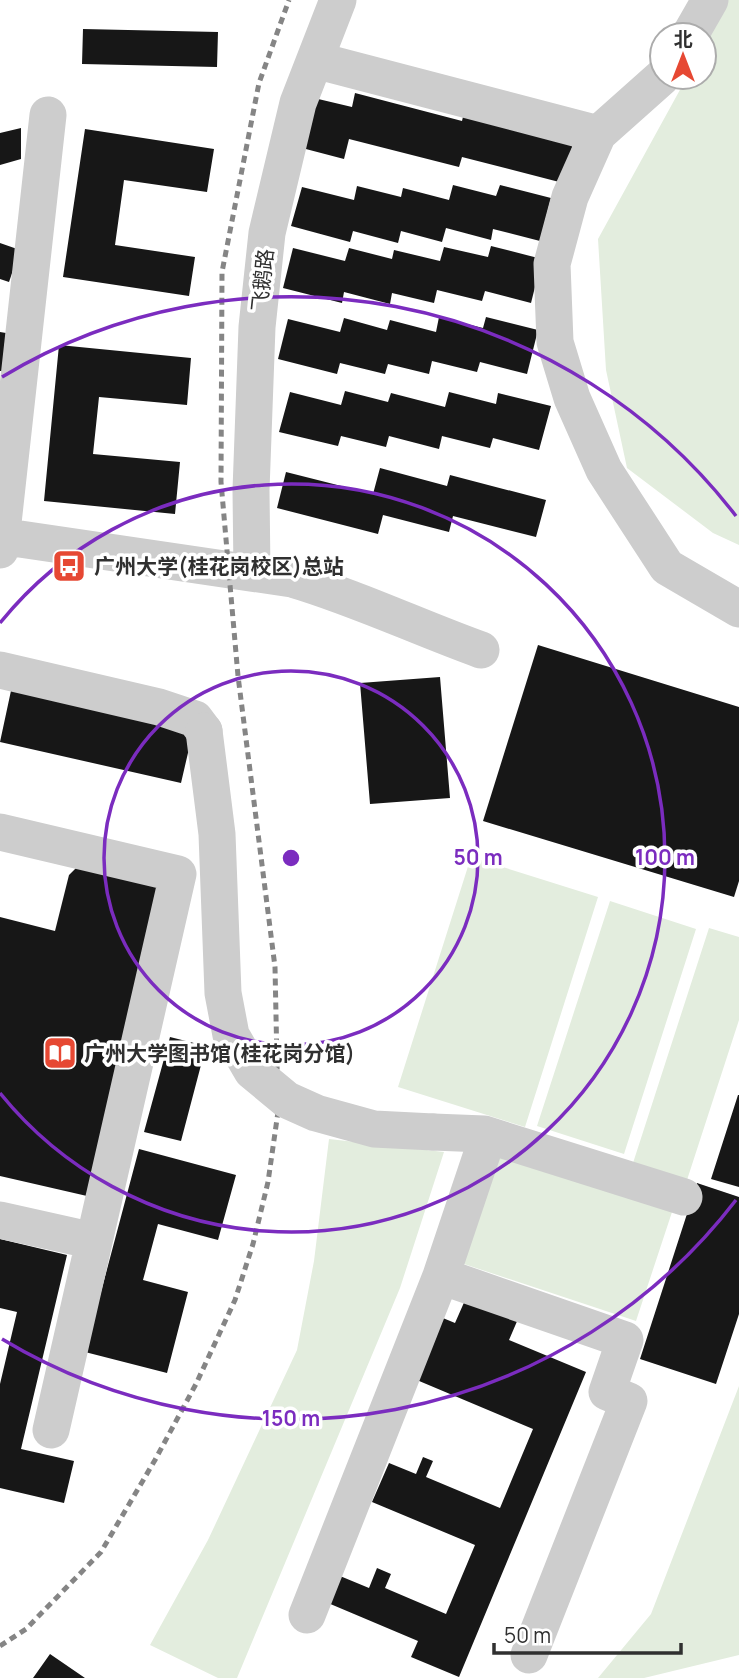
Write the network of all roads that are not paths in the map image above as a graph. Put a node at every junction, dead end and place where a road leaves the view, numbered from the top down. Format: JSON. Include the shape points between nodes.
{"nodes":[{"id":1,"x":338,"y":0,"type":"edge"},
{"id":2,"x":710,"y":0,"type":"edge"},
{"id":3,"x":698,"y":21,"type":"edge"},
{"id":4,"x":315,"y":60,"type":"junction"},
{"id":5,"x":648,"y":89,"type":"edge"},
{"id":6,"x":48,"y":114,"type":"dead end"},
{"id":7,"x":598,"y":134,"type":"junction"},
{"id":8,"x":1,"y":541,"type":"edge"},
{"id":9,"x":252,"y":572,"type":"junction"},
{"id":10,"x":739,"y":609,"type":"edge"},
{"id":11,"x":481,"y":650,"type":"dead end"},
{"id":12,"x":0,"y":670,"type":"edge"},
{"id":13,"x":0,"y":832,"type":"edge"},
{"id":14,"x":488,"y":1136,"type":"junction"},
{"id":15,"x":684,"y":1196,"type":"dead end"},
{"id":16,"x":0,"y":1220,"type":"edge"},
{"id":17,"x":94,"y":1241,"type":"junction"},
{"id":18,"x":441,"y":1276,"type":"junction"},
{"id":19,"x":51,"y":1430,"type":"dead end"},
{"id":20,"x":307,"y":1615,"type":"dead end"},
{"id":21,"x":529,"y":1655,"type":"dead end"}],
"edges":[{"from":1,"to":4,"type":"street","name":"飞鹅路"},
{"from":2,"to":3,"type":"street"},
{"from":4,"to":7,"type":"street"},
{"from":4,"to":9,"type":"street","name":"飞鹅路","via":[[287,141],[267,233],[257,327]]},
{"from":5,"to":7,"type":"street"},
{"from":6,"to":8,"type":"street"},
{"from":7,"to":10,"type":"street","via":[[570,197],[552,264],[558,353],[604,470],[667,567]]},
{"from":8,"to":9,"type":"street"},
{"from":9,"to":11,"type":"street","via":[[328,590]]},
{"from":12,"to":14,"type":"street","bridge":true,"via":[[159,707],[195,719],[204,731],[217,834],[222,993],[230,1035],[252,1071],[287,1100],[374,1129]]},
{"from":13,"to":17,"type":"street","via":[[178,874]]},
{"from":14,"to":15,"type":"street"},
{"from":14,"to":18,"type":"street"},
{"from":16,"to":17,"type":"street"},
{"from":17,"to":19,"type":"street"},
{"from":18,"to":20,"type":"street"},
{"from":18,"to":21,"type":"street","via":[[625,1340],[607,1392],[629,1401]]}]}
